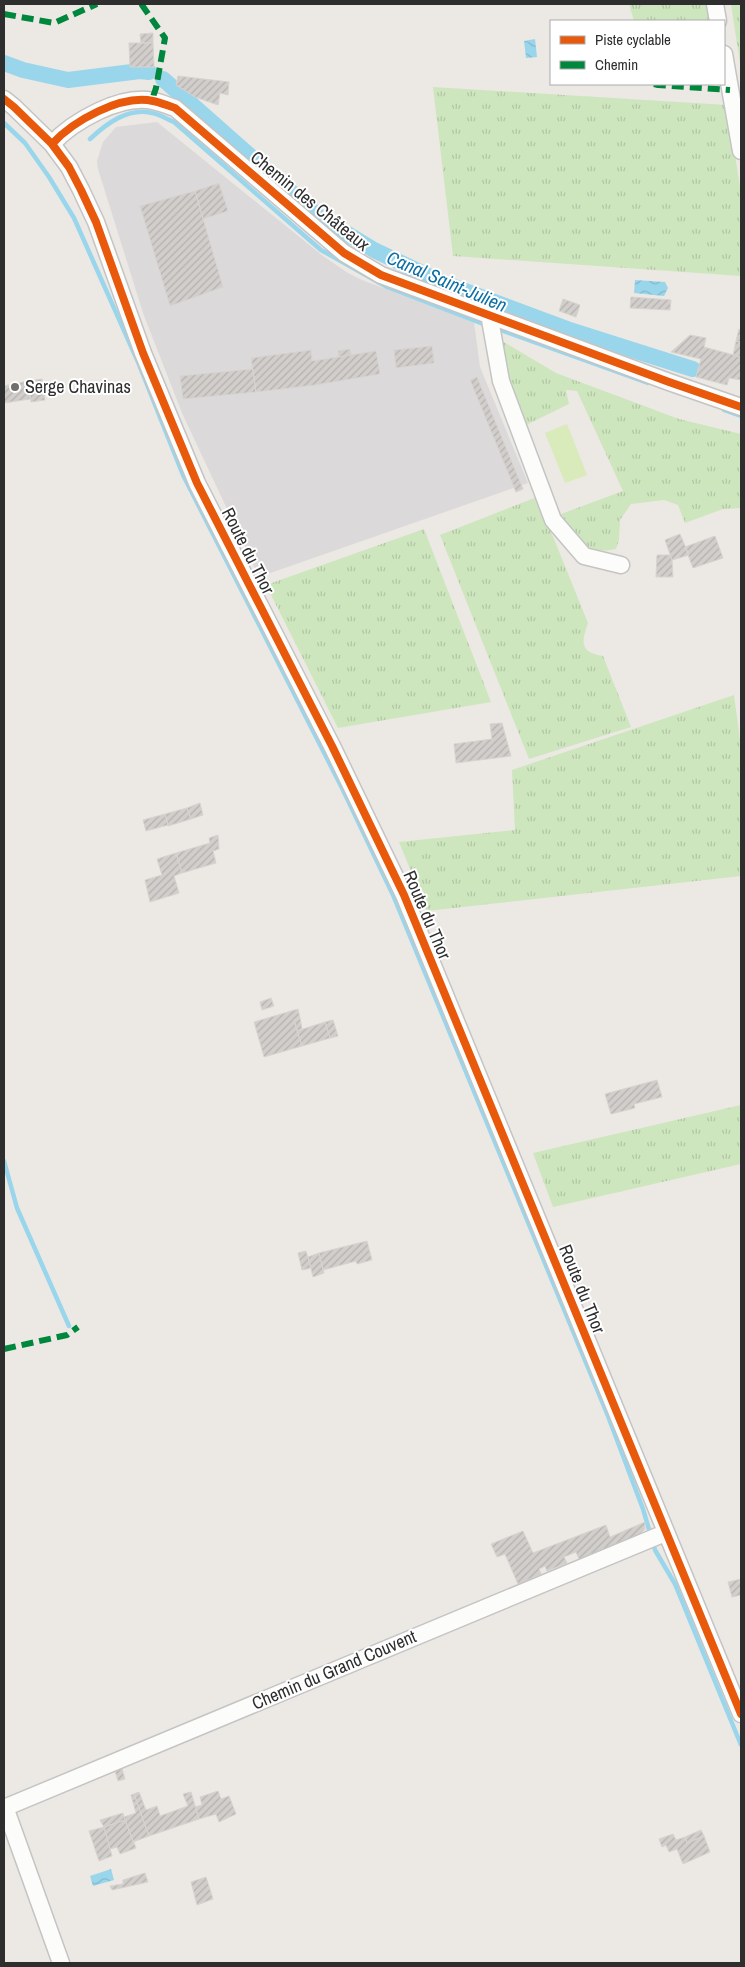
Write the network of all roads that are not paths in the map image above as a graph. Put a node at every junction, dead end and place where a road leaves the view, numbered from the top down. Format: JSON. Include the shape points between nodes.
{"nodes":[{"id":1,"x":715,"y":4,"type":"edge"},
{"id":2,"x":718,"y":20,"type":"edge"},
{"id":3,"x":725,"y":60,"type":"edge"},
{"id":4,"x":4,"y":99,"type":"edge"},
{"id":5,"x":52,"y":144,"type":"junction"},
{"id":6,"x":741,"y":151,"type":"edge"},
{"id":7,"x":489,"y":314,"type":"junction"},
{"id":8,"x":741,"y":407,"type":"edge"},
{"id":9,"x":621,"y":565,"type":"dead end"},
{"id":10,"x":665,"y":1533,"type":"junction"},
{"id":11,"x":741,"y":1714,"type":"edge"},
{"id":12,"x":4,"y":1807,"type":"edge"},
{"id":13,"x":61,"y":1963,"type":"edge"}],
"edges":[{"from":1,"to":2,"type":"street"},
{"from":3,"to":6,"type":"street"},
{"from":4,"to":5,"type":"street"},
{"from":5,"to":7,"type":"street","name":"Chemin des Châteaux","via":[[62,133],[102,110],[126,101],[152,100],[175,108],[344,253],[381,275]]},
{"from":5,"to":10,"type":"street","name":"Route du Thor","via":[[69,167],[96,222],[143,353],[197,483],[332,746],[404,895]]},
{"from":7,"to":8,"type":"street","name":"Chemin des Châteaux"},
{"from":7,"to":9,"type":"street","via":[[501,381],[553,520],[584,556]]},
{"from":10,"to":11,"type":"street","name":"Route du Thor"},
{"from":10,"to":12,"type":"street","name":"Chemin du Grand Couvent"},
{"from":12,"to":13,"type":"street"}]}
